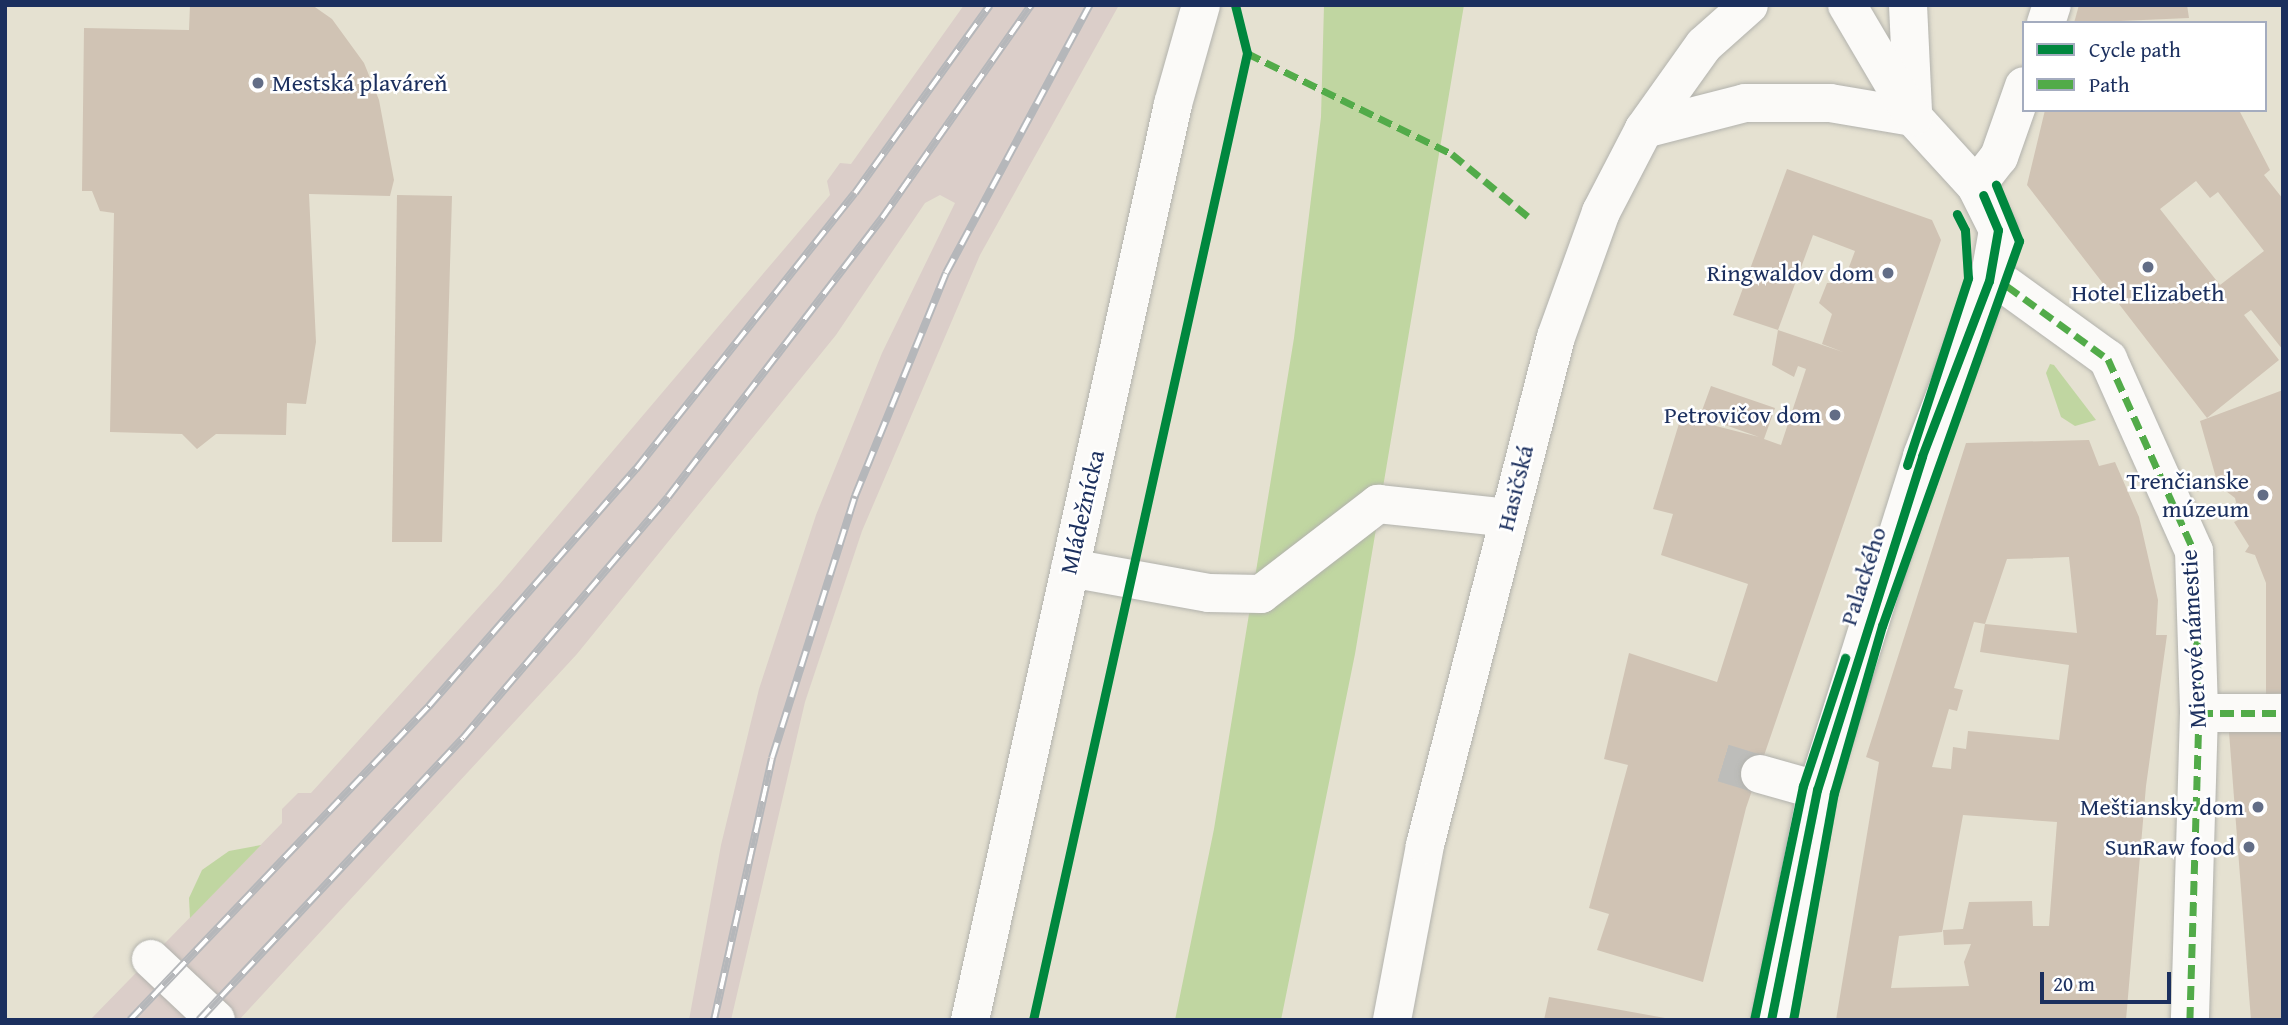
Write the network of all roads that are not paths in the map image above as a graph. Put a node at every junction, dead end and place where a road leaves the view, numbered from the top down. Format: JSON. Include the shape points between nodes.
{"nodes":[{"id":1,"x":1201,"y":5,"type":"edge"},
{"id":2,"x":1749,"y":5,"type":"edge"},
{"id":3,"x":1847,"y":5,"type":"edge"},
{"id":4,"x":1908,"y":5,"type":"edge"},
{"id":5,"x":2022,"y":92,"type":"edge"},
{"id":6,"x":1913,"y":117,"type":"junction"},
{"id":7,"x":1644,"y":129,"type":"junction"},
{"id":8,"x":1979,"y":191,"type":"junction"},
{"id":9,"x":2007,"y":286,"type":"dead end"},
{"id":10,"x":1508,"y":518,"type":"junction"},
{"id":11,"x":1070,"y":568,"type":"junction"},
{"id":12,"x":2199,"y":713,"type":"junction"},
{"id":13,"x":2283,"y":713,"type":"edge"},
{"id":14,"x":1760,"y":775,"type":"tunnel mouth"},
{"id":15,"x":1817,"y":790,"type":"junction"},
{"id":16,"x":151,"y":959,"type":"dead end"},
{"id":17,"x":216,"y":1020,"type":"edge"},
{"id":18,"x":970,"y":1020,"type":"edge"},
{"id":19,"x":1392,"y":1020,"type":"edge"},
{"id":20,"x":1771,"y":1020,"type":"edge"},
{"id":21,"x":2190,"y":1020,"type":"edge"}],
"edges":[{"from":1,"to":11,"type":"street","name":"Mládežnícka","via":[[1173,104]]},
{"from":2,"to":7,"type":"street","name":"Hasičská","via":[[1704,45]]},
{"from":3,"to":6,"type":"street","name":"Palackého"},
{"from":4,"to":6,"type":"street"},
{"from":5,"to":8,"type":"street","via":[[1999,157]]},
{"from":6,"to":7,"type":"street","via":[[1830,103],[1745,103]]},
{"from":6,"to":8,"type":"street","name":"Palackého"},
{"from":7,"to":10,"type":"street","name":"Hasičská","via":[[1601,212],[1556,337]]},
{"from":8,"to":15,"type":"street","name":"Palackého","via":[[1998,230],[1989,281],[1922,456]]},
{"from":9,"to":12,"type":"street","name":"Mierové námestie","via":[[2108,359],[2194,551]]},
{"from":10,"to":11,"type":"street","via":[[1378,503],[1261,594],[1209,593]]},
{"from":10,"to":19,"type":"street","name":"Hasičská","via":[[1425,845]]},
{"from":11,"to":18,"type":"street","name":"Mládežnícka"},
{"from":12,"to":13,"type":"street"},
{"from":12,"to":21,"type":"street","name":"Mierové námestie"},
{"from":14,"to":15,"type":"street"},
{"from":15,"to":20,"type":"street","name":"Palackého"},
{"from":16,"to":17,"type":"street"}]}
